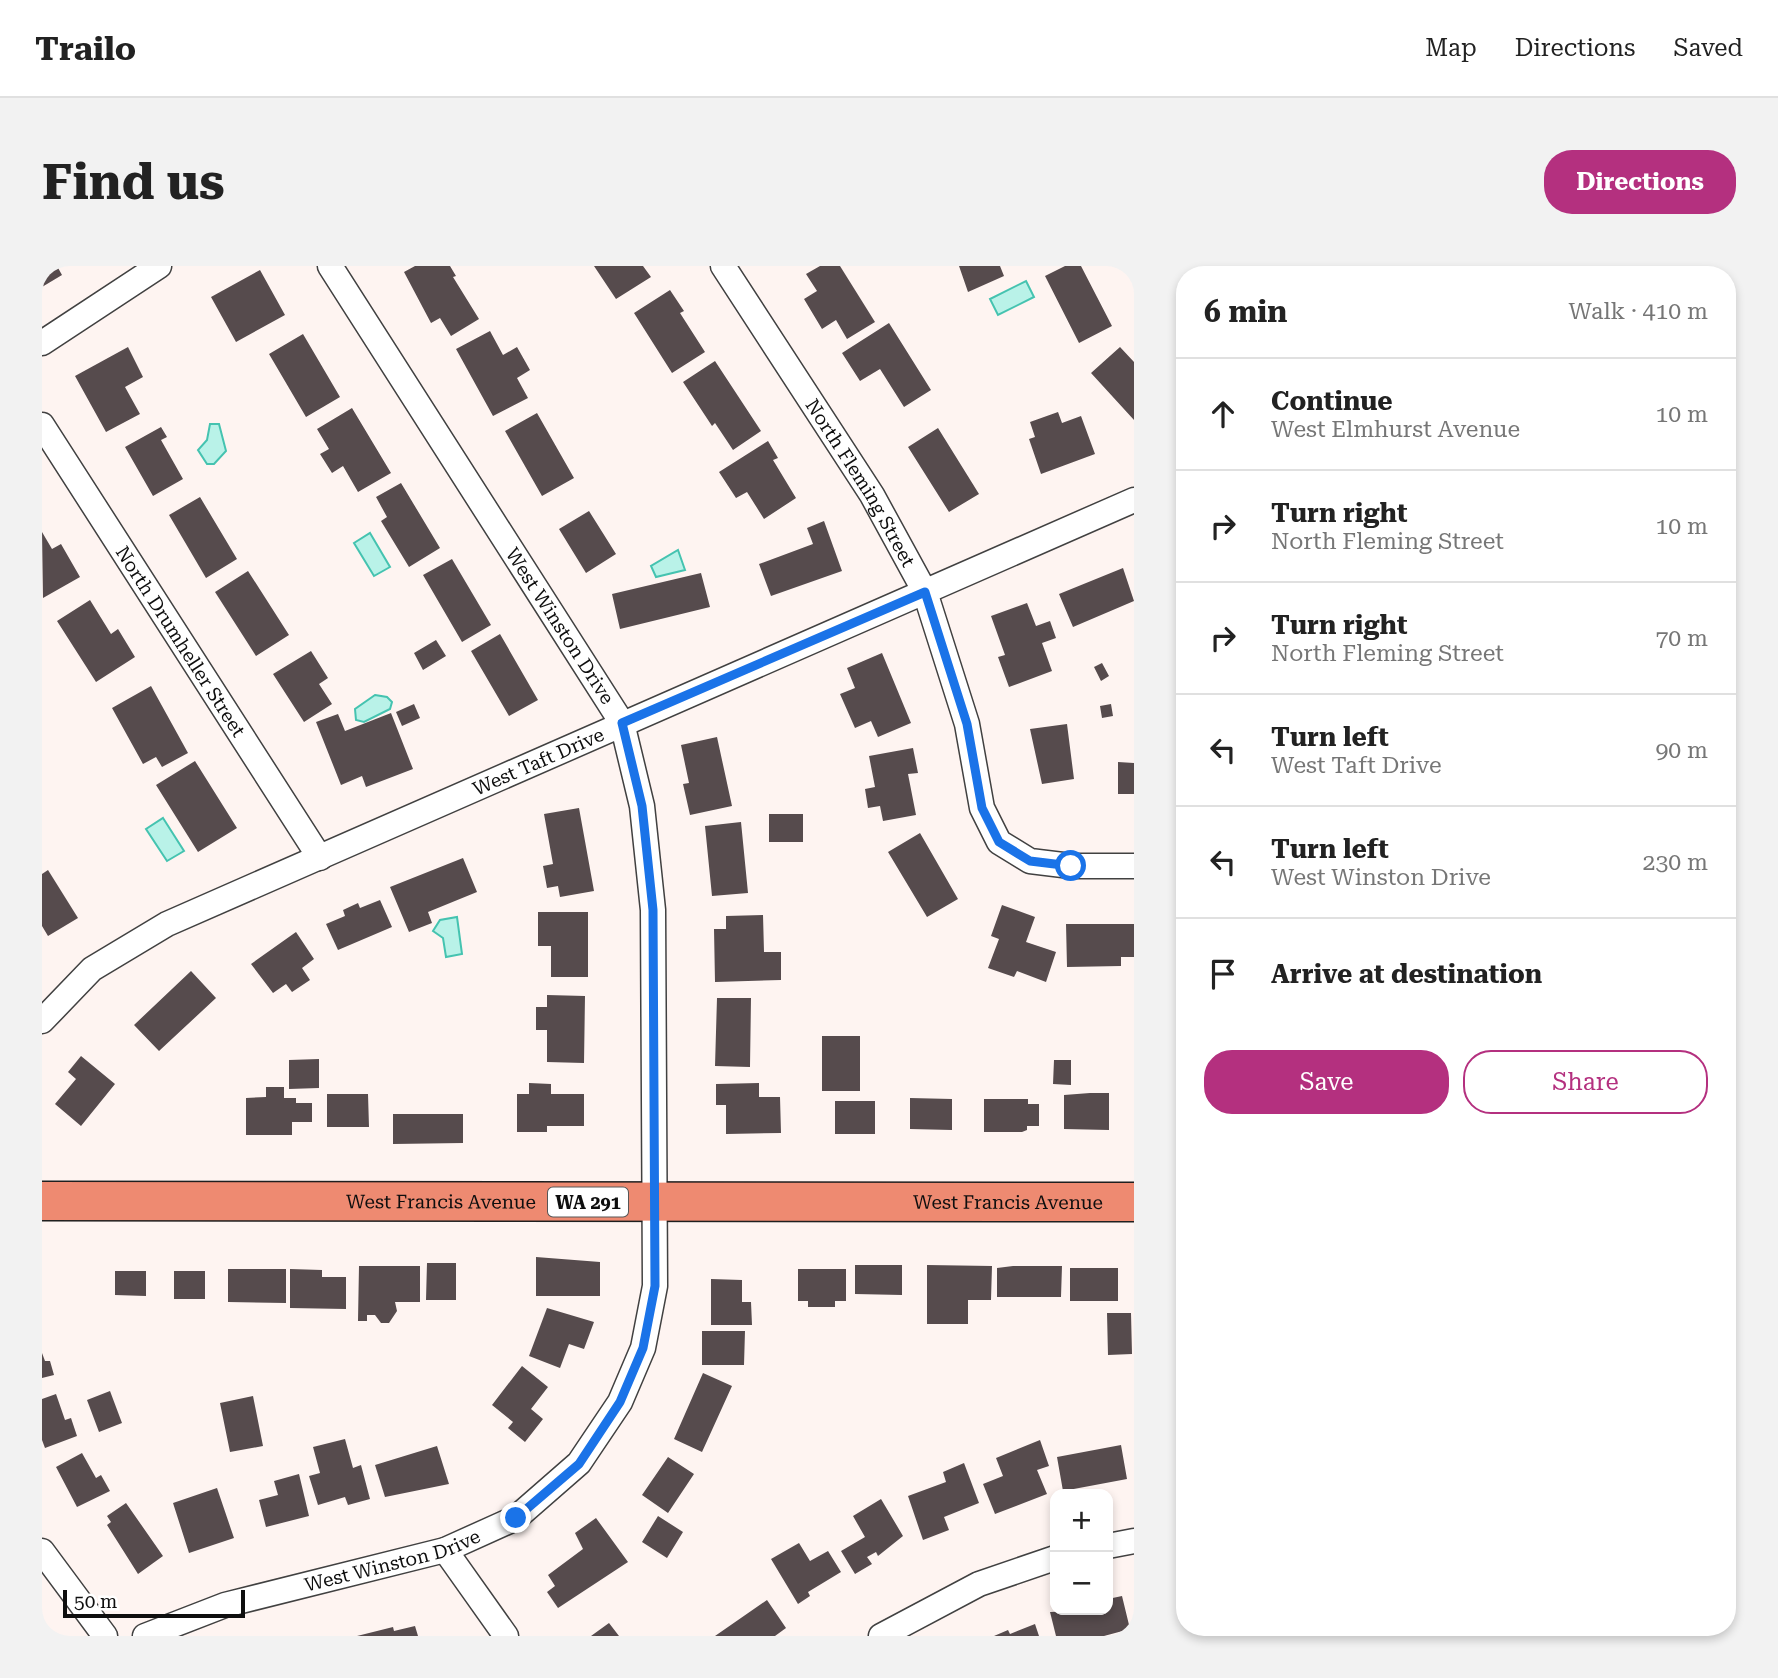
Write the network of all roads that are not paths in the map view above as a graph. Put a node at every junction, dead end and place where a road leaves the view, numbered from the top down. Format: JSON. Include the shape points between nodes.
{"nodes":[{"id":1,"x":159,"y":266,"type":"edge"},
{"id":2,"x":330,"y":266,"type":"edge"},
{"id":3,"x":723,"y":266,"type":"edge"},
{"id":4,"x":42,"y":342,"type":"edge"},
{"id":5,"x":42,"y":425,"type":"edge"},
{"id":6,"x":1134,"y":500,"type":"edge"},
{"id":7,"x":925,"y":592,"type":"junction"},
{"id":8,"x":622,"y":723,"type":"junction"},
{"id":9,"x":320,"y":858,"type":"junction"},
{"id":10,"x":1134,"y":866,"type":"edge"},
{"id":11,"x":42,"y":1021,"type":"edge"},
{"id":12,"x":42,"y":1201,"type":"edge"},
{"id":13,"x":655,"y":1202,"type":"junction"},
{"id":14,"x":1134,"y":1202,"type":"edge"},
{"id":15,"x":1134,"y":1541,"type":"edge"},
{"id":16,"x":1113,"y":1545,"type":"edge"},
{"id":17,"x":445,"y":1550,"type":"junction"},
{"id":18,"x":42,"y":1551,"type":"edge"},
{"id":19,"x":1050,"y":1560,"type":"edge"},
{"id":20,"x":894,"y":1633,"type":"edge"},
{"id":21,"x":105,"y":1636,"type":"edge"},
{"id":22,"x":145,"y":1636,"type":"edge"},
{"id":23,"x":506,"y":1636,"type":"edge"}],
"edges":[{"from":1,"to":4,"type":"street"},
{"from":2,"to":8,"type":"street","name":"West Winston Drive"},
{"from":3,"to":7,"type":"street","name":"North Fleming Street","via":[[872,495]]},
{"from":5,"to":9,"type":"street","name":"North Drumheller Street"},
{"from":6,"to":7,"type":"street","name":"West Taft Drive"},
{"from":7,"to":8,"type":"street","name":"West Taft Drive"},
{"from":7,"to":10,"type":"street","name":"North Fleming Street","via":[[967,724],[982,808],[999,842],[1030,861]]},
{"from":8,"to":9,"type":"street","name":"West Taft Drive"},
{"from":8,"to":13,"type":"street","name":"West Winston Drive","via":[[642,806],[653,910]]},
{"from":9,"to":11,"type":"street","name":"West Taft Drive","via":[[167,924],[92,969]]},
{"from":12,"to":13,"type":"main road","name":"West Francis Avenue","number":"WA 291"},
{"from":13,"to":14,"type":"main road","name":"West Francis Avenue","number":"WA 291"},
{"from":13,"to":17,"type":"street","name":"West Winston Drive","via":[[655,1286],[643,1348],[620,1402],[579,1464],[516,1518]]},
{"from":15,"to":16,"type":"street"},
{"from":17,"to":22,"type":"street","name":"West Winston Drive","via":[[225,1605]]},
{"from":17,"to":23,"type":"street"},
{"from":18,"to":21,"type":"street"},
{"from":19,"to":20,"type":"street","via":[[979,1584]]}]}
